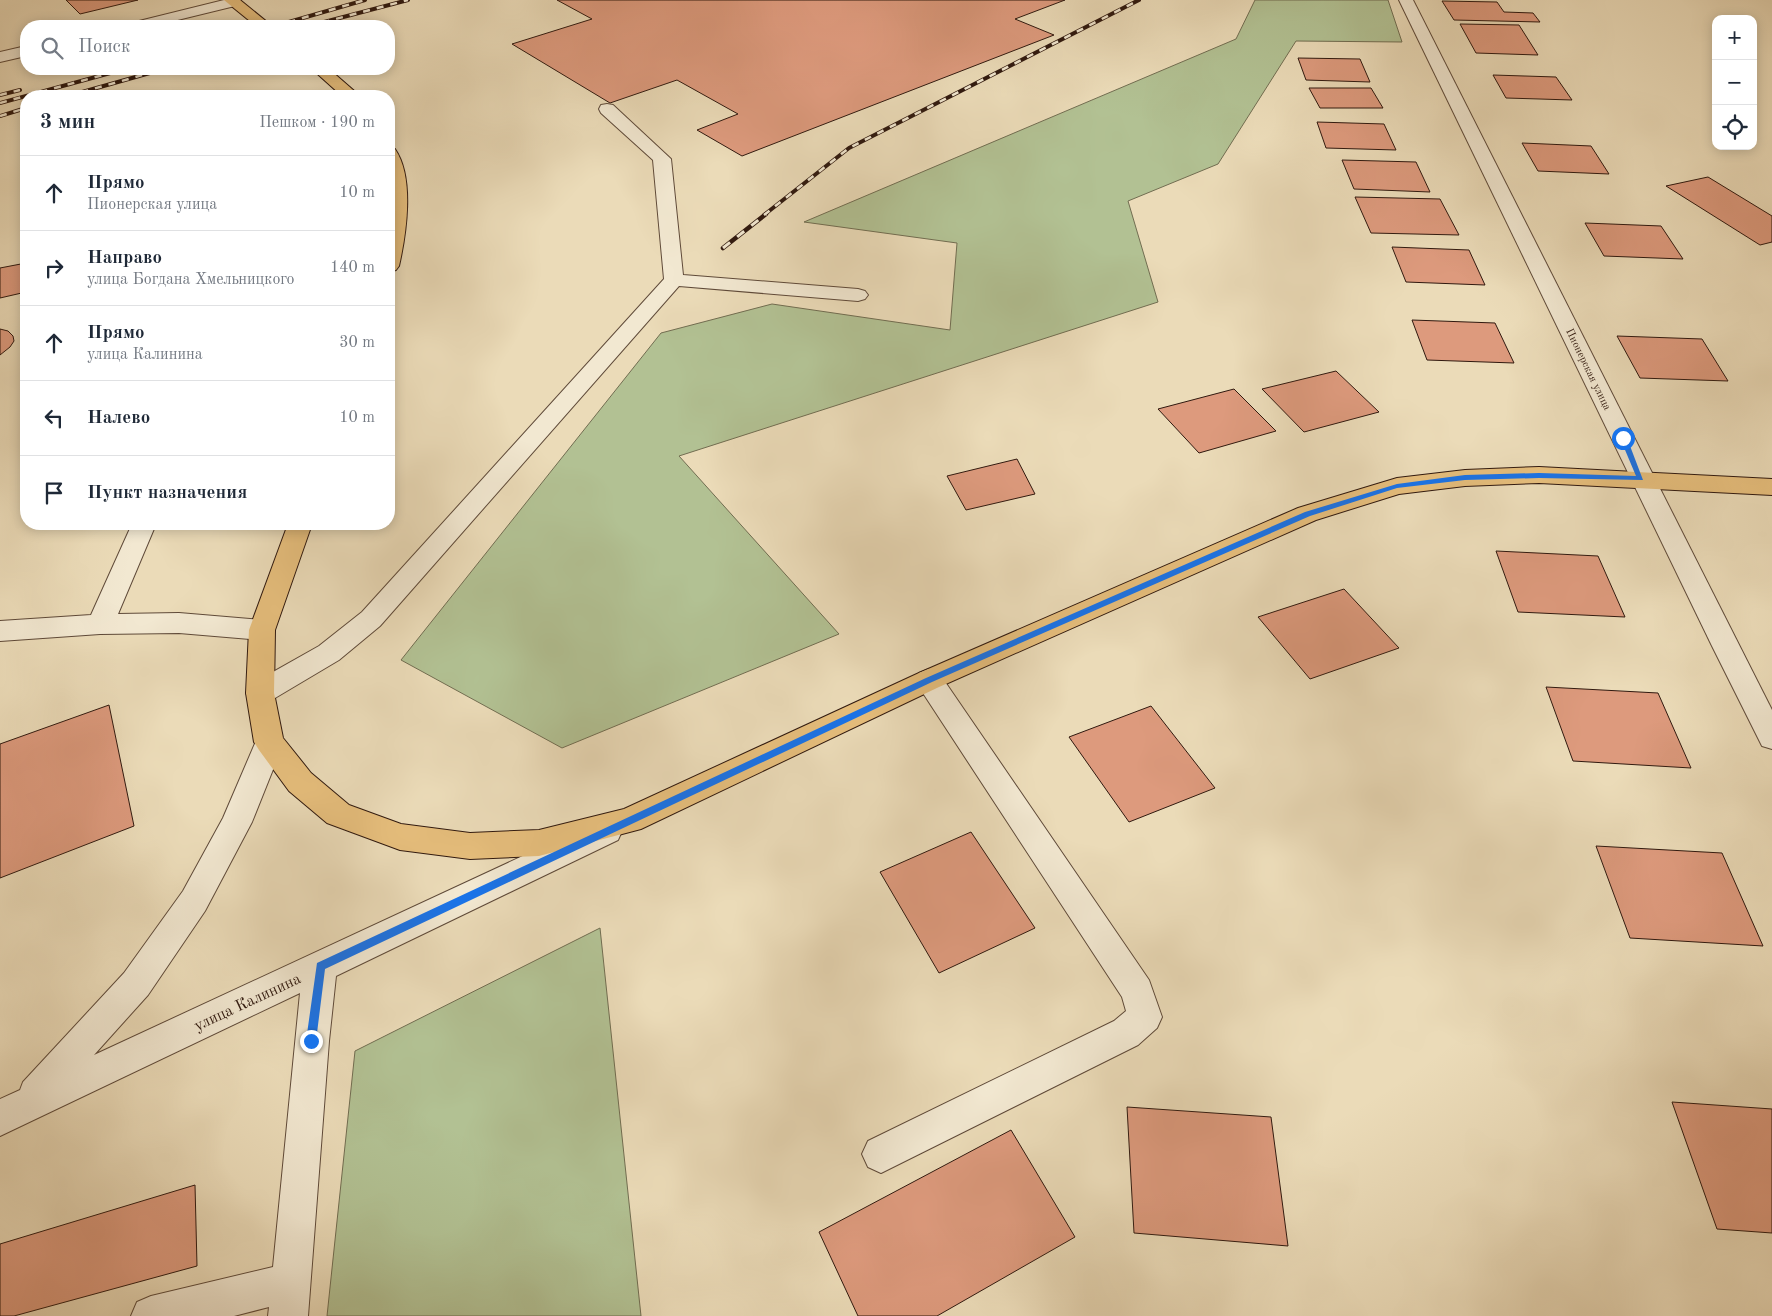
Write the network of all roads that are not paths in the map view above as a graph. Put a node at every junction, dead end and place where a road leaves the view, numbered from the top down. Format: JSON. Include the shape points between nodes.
{"nodes":[{"id":1,"x":1406,"y":0,"type":"edge"},
{"id":2,"x":233,"y":1,"type":"edge"},
{"id":3,"x":159,"y":20,"type":"edge"},
{"id":4,"x":257,"y":20,"type":"edge"},
{"id":5,"x":20,"y":52,"type":"edge"},
{"id":6,"x":0,"y":57,"type":"edge"},
{"id":7,"x":327,"y":75,"type":"edge"},
{"id":8,"x":345,"y":90,"type":"edge"},
{"id":9,"x":607,"y":109,"type":"dead end"},
{"id":10,"x":395,"y":179,"type":"edge"},
{"id":11,"x":395,"y":227,"type":"edge"},
{"id":12,"x":674,"y":280,"type":"junction"},
{"id":13,"x":858,"y":295,"type":"dead end"},
{"id":14,"x":1640,"y":478,"type":"junction"},
{"id":15,"x":1772,"y":487,"type":"edge"},
{"id":16,"x":141,"y":530,"type":"edge"},
{"id":17,"x":298,"y":530,"type":"edge"},
{"id":18,"x":100,"y":624,"type":"junction"},
{"id":19,"x":262,"y":630,"type":"junction"},
{"id":20,"x":0,"y":631,"type":"edge"},
{"id":21,"x":929,"y":680,"type":"junction"},
{"id":22,"x":260,"y":693,"type":"junction"},
{"id":23,"x":1772,"y":738,"type":"edge"},
{"id":24,"x":269,"y":742,"type":"junction"},
{"id":25,"x":630,"y":820,"type":"junction"},
{"id":26,"x":320,"y":966,"type":"junction"},
{"id":27,"x":13,"y":1111,"type":"edge"},
{"id":28,"x":881,"y":1154,"type":"dead end"},
{"id":29,"x":289,"y":1299,"type":"edge"},
{"id":30,"x":151,"y":1316,"type":"edge"}],
"edges":[{"from":1,"to":14,"type":"street","name":"Пионерская улица","via":[[1619,429]]},
{"from":2,"to":3,"type":"street"},
{"from":2,"to":4,"type":"main road"},
{"from":5,"to":6,"type":"street"},
{"from":7,"to":8,"type":"main road"},
{"from":9,"to":12,"type":"street","via":[[662,159]]},
{"from":10,"to":11,"type":"main road","via":[[398,192]]},
{"from":12,"to":13,"type":"street"},
{"from":12,"to":22,"type":"street","via":[[371,619],[329,653]]},
{"from":14,"to":15,"type":"main road"},
{"from":14,"to":21,"type":"main road","via":[[1539,475],[1465,478],[1397,486],[1307,514]]},
{"from":14,"to":23,"type":"street","name":"Пионерская улица"},
{"from":16,"to":18,"type":"street"},
{"from":17,"to":19,"type":"main road"},
{"from":18,"to":19,"type":"street","via":[[179,623]]},
{"from":18,"to":20,"type":"street"},
{"from":19,"to":22,"type":"main road"},
{"from":21,"to":25,"type":"main road"},
{"from":21,"to":28,"type":"street","via":[[1137,991],[1145,1018],[1126,1033]]},
{"from":22,"to":24,"type":"main road"},
{"from":24,"to":25,"type":"main road","via":[[300,782],[338,814],[400,838],[470,846],[539,843]]},
{"from":24,"to":27,"type":"street","name":"улица Калинина","via":[[237,822],[194,901],[136,984]]},
{"from":25,"to":26,"type":"street","name":"улица Калинина"},
{"from":26,"to":27,"type":"street","name":"улица Калинина"},
{"from":26,"to":29,"type":"street"},
{"from":29,"to":30,"type":"street"}]}
